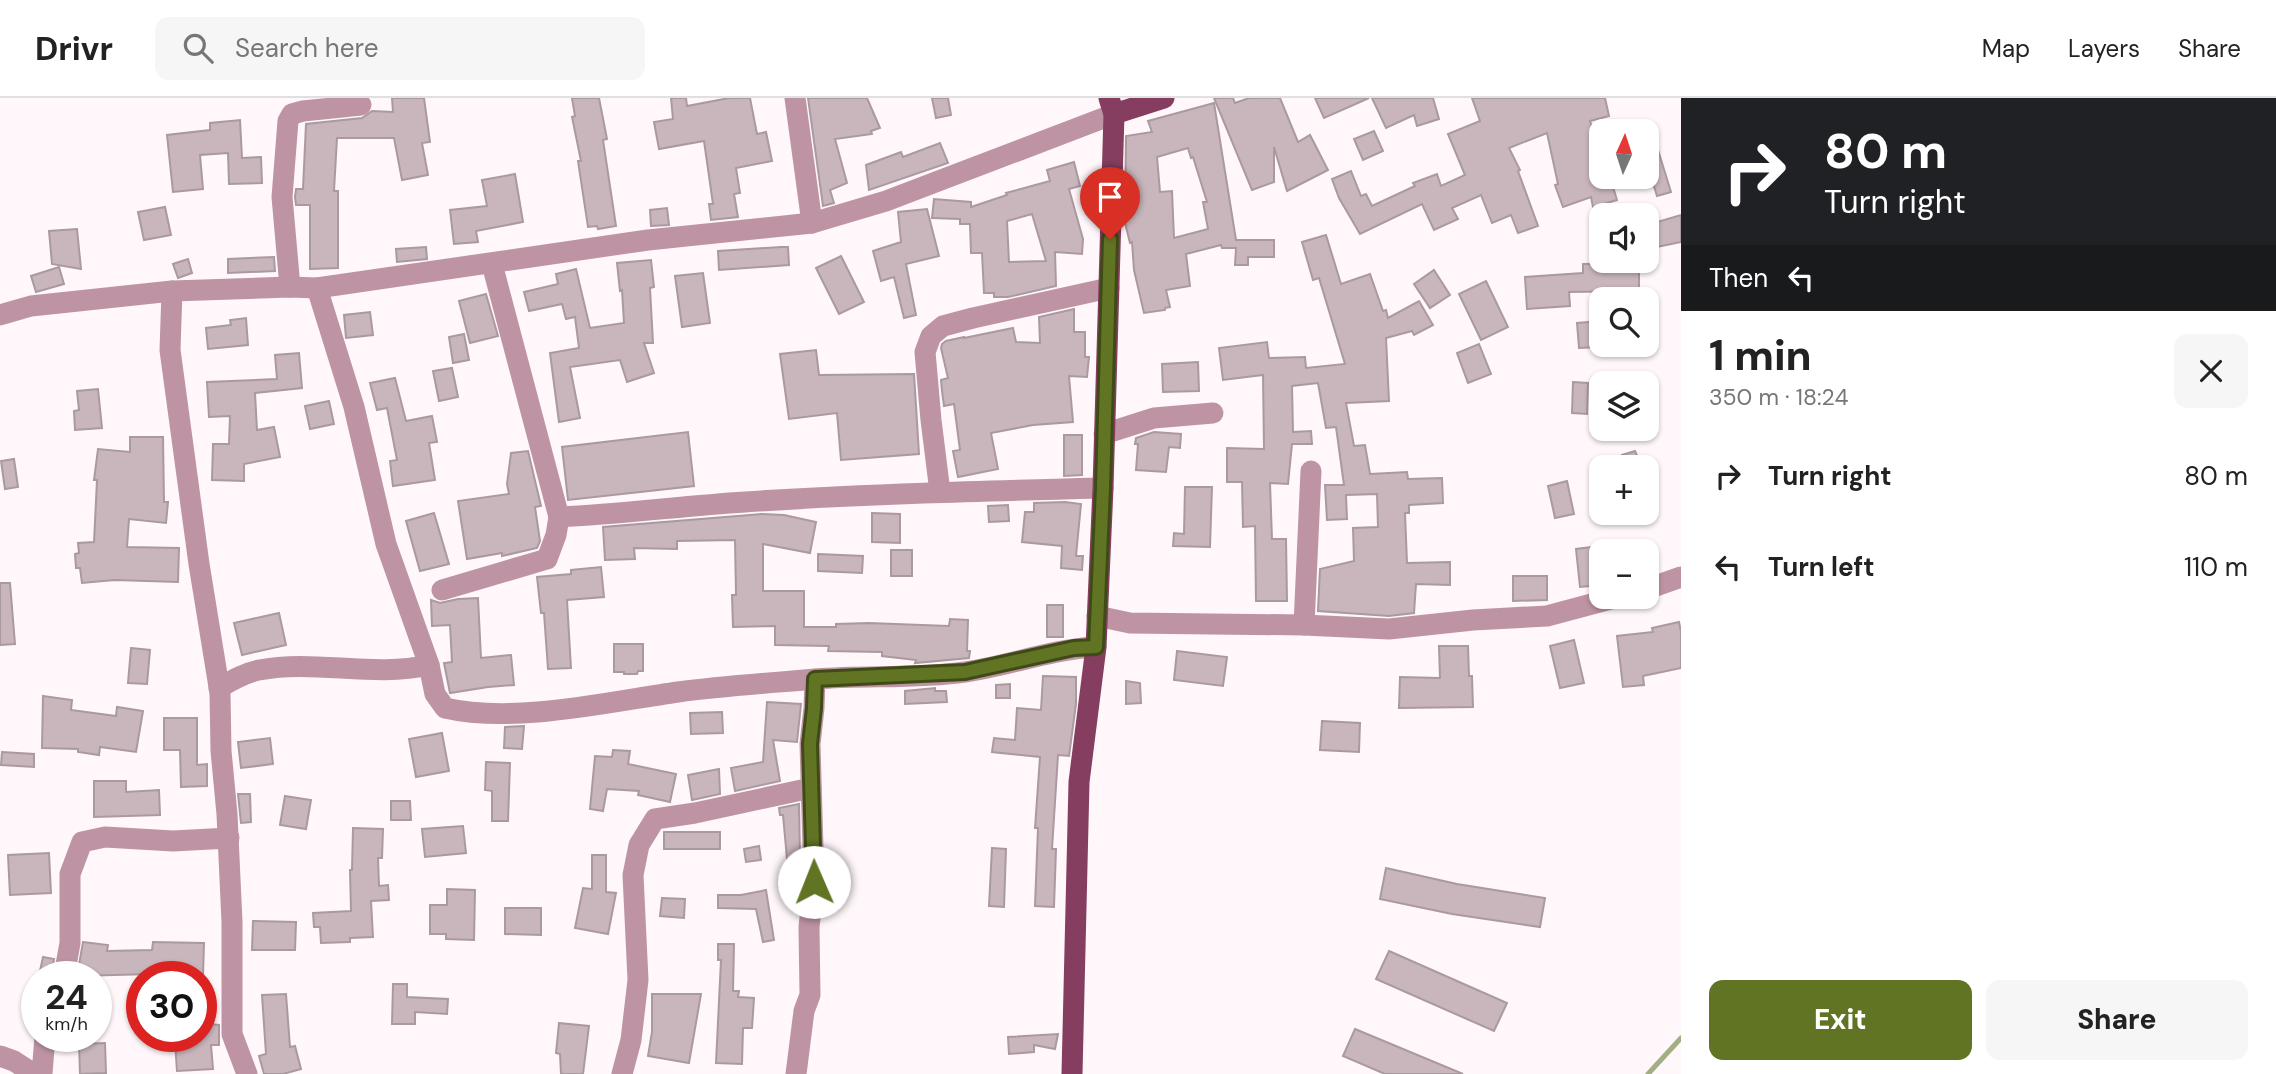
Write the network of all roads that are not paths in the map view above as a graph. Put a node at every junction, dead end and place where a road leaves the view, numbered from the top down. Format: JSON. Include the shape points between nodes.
{"nodes":[{"id":1,"x":795,"y":98,"type":"edge"},
{"id":2,"x":1164,"y":98,"type":"edge"},
{"id":3,"x":362,"y":105,"type":"dead end"},
{"id":4,"x":1112,"y":106,"type":"edge"},
{"id":5,"x":812,"y":223,"type":"junction"},
{"id":6,"x":492,"y":264,"type":"junction"},
{"id":7,"x":290,"y":287,"type":"junction"},
{"id":8,"x":317,"y":288,"type":"junction"},
{"id":9,"x":1108,"y":288,"type":"junction"},
{"id":10,"x":172,"y":291,"type":"junction"},
{"id":11,"x":0,"y":315,"type":"edge"},
{"id":12,"x":1213,"y":413,"type":"dead end"},
{"id":13,"x":1104,"y":434,"type":"junction"},
{"id":14,"x":1311,"y":471,"type":"dead end"},
{"id":15,"x":1103,"y":488,"type":"junction"},
{"id":16,"x":940,"y":492,"type":"junction"},
{"id":17,"x":559,"y":516,"type":"junction"},
{"id":18,"x":1681,"y":577,"type":"edge"},
{"id":19,"x":1659,"y":585,"type":"edge"},
{"id":20,"x":442,"y":590,"type":"dead end"},
{"id":21,"x":1589,"y":605,"type":"edge"},
{"id":22,"x":1097,"y":616,"type":"junction"},
{"id":23,"x":1304,"y":625,"type":"junction"},
{"id":24,"x":1096,"y":647,"type":"junction"},
{"id":25,"x":429,"y":665,"type":"junction"},
{"id":26,"x":815,"y":679,"type":"junction"},
{"id":27,"x":219,"y":688,"type":"junction"},
{"id":28,"x":811,"y":788,"type":"junction"},
{"id":29,"x":229,"y":838,"type":"junction"},
{"id":30,"x":67,"y":961,"type":"edge"},
{"id":31,"x":44,"y":1052,"type":"edge"},
{"id":32,"x":0,"y":1056,"type":"edge"},
{"id":33,"x":34,"y":1074,"type":"edge"},
{"id":34,"x":42,"y":1074,"type":"edge"},
{"id":35,"x":247,"y":1074,"type":"edge"},
{"id":36,"x":622,"y":1074,"type":"edge"},
{"id":37,"x":796,"y":1074,"type":"edge"},
{"id":38,"x":1072,"y":1074,"type":"edge"}],
"edges":[{"from":1,"to":5,"type":"street"},
{"from":2,"to":4,"type":"main road"},
{"from":3,"to":7,"type":"street","via":[[303,111],[292,114],[288,121],[282,197]]},
{"from":4,"to":5,"type":"street","via":[[886,201]]},
{"from":4,"to":9,"type":"main road"},
{"from":5,"to":6,"type":"street","via":[[648,240]]},
{"from":6,"to":8,"type":"street"},
{"from":6,"to":17,"type":"street"},
{"from":7,"to":8,"type":"street"},
{"from":7,"to":10,"type":"street"},
{"from":8,"to":25,"type":"street","via":[[354,407],[386,544]]},
{"from":9,"to":13,"type":"main road"},
{"from":9,"to":16,"type":"street","via":[[943,326],[930,336],[925,352]]},
{"from":10,"to":11,"type":"street","via":[[31,306]]},
{"from":10,"to":27,"type":"street","via":[[170,350]]},
{"from":12,"to":13,"type":"street","via":[[1154,418]]},
{"from":13,"to":15,"type":"main road"},
{"from":14,"to":23,"type":"street"},
{"from":15,"to":16,"type":"street"},
{"from":15,"to":22,"type":"main road"},
{"from":16,"to":17,"type":"street"},
{"from":17,"to":20,"type":"street","via":[[547,559]]},
{"from":18,"to":19,"type":"street"},
{"from":21,"to":23,"type":"street","via":[[1547,616],[1389,629]]},
{"from":22,"to":23,"type":"street","via":[[1130,623]]},
{"from":22,"to":24,"type":"main road"},
{"from":24,"to":26,"type":"street","via":[[965,672]]},
{"from":24,"to":38,"type":"main road","via":[[1079,782]]},
{"from":25,"to":26,"type":"street","via":[[435,694],[445,709],[470,714],[561,709]]},
{"from":25,"to":27,"type":"street","via":[[408,670],[258,670]]},
{"from":26,"to":28,"type":"street"},
{"from":27,"to":29,"type":"street"},
{"from":28,"to":36,"type":"street","via":[[655,819],[639,845],[634,874],[638,980]]},
{"from":28,"to":37,"type":"street","via":[[810,995]]},
{"from":29,"to":30,"type":"street","via":[[105,837],[82,842],[70,874]]},
{"from":29,"to":35,"type":"street","via":[[232,1034]]},
{"from":31,"to":34,"type":"street"},
{"from":32,"to":33,"type":"street"}]}
